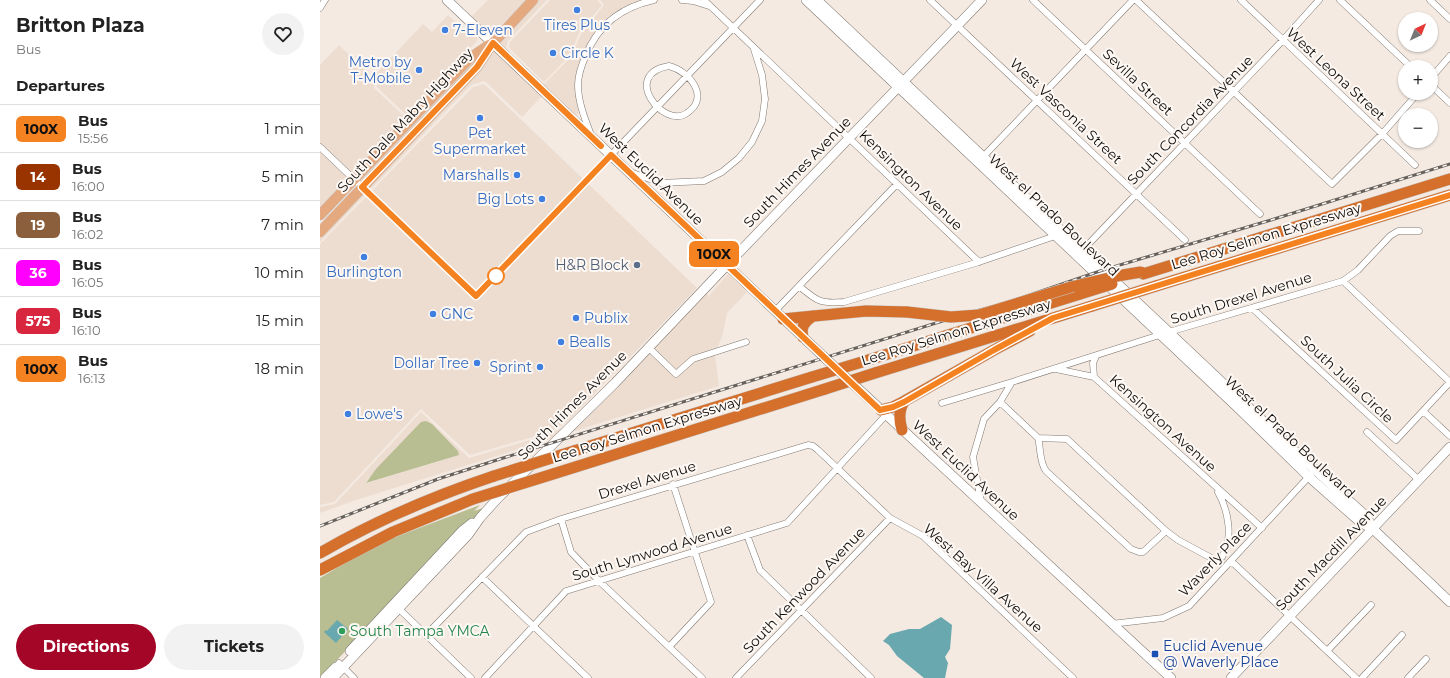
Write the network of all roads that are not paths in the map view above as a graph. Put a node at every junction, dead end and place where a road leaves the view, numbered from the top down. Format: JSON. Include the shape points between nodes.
{"nodes":[{"id":1,"x":325,"y":0,"type":"edge"},
{"id":2,"x":447,"y":0,"type":"edge"},
{"id":3,"x":534,"y":0,"type":"edge"},
{"id":4,"x":654,"y":0,"type":"edge"},
{"id":5,"x":682,"y":0,"type":"edge"},
{"id":6,"x":704,"y":0,"type":"edge"},
{"id":7,"x":760,"y":0,"type":"edge"},
{"id":8,"x":806,"y":0,"type":"edge"},
{"id":9,"x":818,"y":0,"type":"edge"},
{"id":10,"x":930,"y":0,"type":"edge"},
{"id":11,"x":982,"y":0,"type":"edge"},
{"id":12,"x":1033,"y":0,"type":"edge"},
{"id":13,"x":1134,"y":0,"type":"edge"},
{"id":14,"x":1241,"y":0,"type":"edge"},
{"id":15,"x":1320,"y":0,"type":"edge"},
{"id":16,"x":1340,"y":0,"type":"edge"},
{"id":17,"x":1430,"y":0,"type":"edge"},
{"id":18,"x":711,"y":7,"type":"junction"},
{"id":19,"x":320,"y":8,"type":"edge"},
{"id":20,"x":1450,"y":19,"type":"edge"},
{"id":21,"x":958,"y":26,"type":"junction"},
{"id":22,"x":733,"y":28,"type":"junction"},
{"id":23,"x":845,"y":32,"type":"junction"},
{"id":24,"x":1283,"y":40,"type":"junction"},
{"id":25,"x":493,"y":43,"type":"junction"},
{"id":26,"x":754,"y":48,"type":"junction"},
{"id":27,"x":1086,"y":50,"type":"junction"},
{"id":28,"x":1450,"y":56,"type":"edge"},
{"id":29,"x":1404,"y":60,"type":"edge"},
{"id":30,"x":1438,"y":70,"type":"edge"},
{"id":31,"x":687,"y":75,"type":"junction"},
{"id":32,"x":901,"y":85,"type":"junction"},
{"id":33,"x":1233,"y":92,"type":"junction"},
{"id":34,"x":1438,"y":92,"type":"edge"},
{"id":35,"x":1037,"y":100,"type":"junction"},
{"id":36,"x":1412,"y":100,"type":"edge"},
{"id":37,"x":1450,"y":103,"type":"edge"},
{"id":38,"x":658,"y":106,"type":"junction"},
{"id":39,"x":1382,"y":134,"type":"junction"},
{"id":40,"x":592,"y":137,"type":"junction"},
{"id":41,"x":849,"y":138,"type":"junction"},
{"id":42,"x":1185,"y":143,"type":"junction"},
{"id":43,"x":320,"y":147,"type":"edge"},
{"id":44,"x":611,"y":155,"type":"junction"},
{"id":45,"x":980,"y":160,"type":"junction"},
{"id":46,"x":1415,"y":165,"type":"dead end"},
{"id":47,"x":628,"y":171,"type":"junction"},
{"id":48,"x":1450,"y":179,"type":"edge"},
{"id":49,"x":354,"y":180,"type":"junction"},
{"id":50,"x":897,"y":184,"type":"junction"},
{"id":51,"x":362,"y":187,"type":"junction"},
{"id":52,"x":1136,"y":193,"type":"junction"},
{"id":53,"x":1450,"y":195,"type":"edge"},
{"id":54,"x":1260,"y":214,"type":"dead end"},
{"id":55,"x":320,"y":215,"type":"edge"},
{"id":56,"x":1418,"y":231,"type":"dead end"},
{"id":57,"x":320,"y":232,"type":"edge"},
{"id":58,"x":1059,"y":235,"type":"junction"},
{"id":59,"x":1185,"y":240,"type":"dead end"},
{"id":60,"x":1079,"y":253,"type":"junction"},
{"id":61,"x":979,"y":262,"type":"junction"},
{"id":62,"x":727,"y":265,"type":"junction"},
{"id":63,"x":1145,"y":273,"type":"junction"},
{"id":64,"x":1343,"y":280,"type":"junction"},
{"id":65,"x":799,"y":286,"type":"junction"},
{"id":66,"x":1252,"y":308,"type":"junction"},
{"id":67,"x":779,"y":315,"type":"junction"},
{"id":68,"x":813,"y":316,"type":"junction"},
{"id":69,"x":1053,"y":318,"type":"junction"},
{"id":70,"x":1165,"y":334,"type":"junction"},
{"id":71,"x":803,"y":337,"type":"junction"},
{"id":72,"x":746,"y":342,"type":"dead end"},
{"id":73,"x":648,"y":347,"type":"junction"},
{"id":74,"x":1096,"y":356,"type":"junction"},
{"id":75,"x":1055,"y":368,"type":"junction"},
{"id":76,"x":1094,"y":377,"type":"junction"},
{"id":77,"x":1012,"y":382,"type":"junction"},
{"id":78,"x":904,"y":402,"type":"junction"},
{"id":79,"x":1000,"y":402,"type":"junction"},
{"id":80,"x":942,"y":403,"type":"dead end"},
{"id":81,"x":1423,"y":411,"type":"junction"},
{"id":82,"x":883,"y":412,"type":"junction"},
{"id":83,"x":902,"y":430,"type":"junction"},
{"id":84,"x":1367,"y":432,"type":"dead end"},
{"id":85,"x":1450,"y":436,"type":"edge"},
{"id":86,"x":1038,"y":438,"type":"junction"},
{"id":87,"x":1450,"y":447,"type":"edge"},
{"id":88,"x":837,"y":469,"type":"junction"},
{"id":89,"x":1312,"y":473,"type":"junction"},
{"id":90,"x":1419,"y":480,"type":"junction"},
{"id":91,"x":673,"y":484,"type":"junction"},
{"id":92,"x":1215,"y":486,"type":"junction"},
{"id":93,"x":982,"y":504,"type":"junction"},
{"id":94,"x":890,"y":518,"type":"junction"},
{"id":95,"x":560,"y":519,"type":"junction"},
{"id":96,"x":1262,"y":528,"type":"junction"},
{"id":97,"x":1373,"y":529,"type":"junction"},
{"id":98,"x":1166,"y":531,"type":"junction"},
{"id":99,"x":747,"y":535,"type":"junction"},
{"id":100,"x":694,"y":551,"type":"junction"},
{"id":101,"x":320,"y":553,"type":"edge"},
{"id":102,"x":1222,"y":557,"type":"junction"},
{"id":103,"x":1230,"y":562,"type":"junction"},
{"id":104,"x":320,"y":570,"type":"edge"},
{"id":105,"x":482,"y":577,"type":"junction"},
{"id":106,"x":599,"y":581,"type":"junction"},
{"id":107,"x":1450,"y":602,"type":"edge"},
{"id":108,"x":1372,"y":605,"type":"dead end"},
{"id":109,"x":396,"y":607,"type":"junction"},
{"id":110,"x":800,"y":610,"type":"junction"},
{"id":111,"x":1290,"y":616,"type":"junction"},
{"id":112,"x":1111,"y":624,"type":"junction"},
{"id":113,"x":533,"y":625,"type":"junction"},
{"id":114,"x":426,"y":635,"type":"junction"},
{"id":115,"x":1402,"y":636,"type":"dead end"},
{"id":116,"x":669,"y":647,"type":"junction"},
{"id":117,"x":1327,"y":651,"type":"junction"},
{"id":118,"x":1426,"y":659,"type":"dead end"},
{"id":119,"x":341,"y":665,"type":"junction"},
{"id":120,"x":1352,"y":677,"type":"edge"},
{"id":121,"x":325,"y":678,"type":"edge"},
{"id":122,"x":333,"y":678,"type":"edge"},
{"id":123,"x":354,"y":678,"type":"edge"},
{"id":124,"x":471,"y":678,"type":"edge"},
{"id":125,"x":485,"y":678,"type":"edge"},
{"id":126,"x":588,"y":678,"type":"edge"},
{"id":127,"x":702,"y":678,"type":"edge"},
{"id":128,"x":736,"y":678,"type":"edge"},
{"id":129,"x":871,"y":678,"type":"edge"},
{"id":130,"x":1073,"y":678,"type":"edge"},
{"id":131,"x":1171,"y":678,"type":"edge"},
{"id":132,"x":1231,"y":678,"type":"edge"},
{"id":133,"x":1362,"y":678,"type":"edge"},
{"id":134,"x":1408,"y":678,"type":"edge"}],
"edges":[{"from":1,"to":19,"type":"street"},
{"from":2,"to":25,"type":"street","name":"West Euclid Avenue"},
{"from":3,"to":25,"type":"main road","name":"South Dale Mabry Highway"},
{"from":4,"to":40,"type":"street","via":[[639,3],[622,11],[598,32],[589,48],[582,64],[578,85],[581,104]]},
{"from":5,"to":18,"type":"street"},
{"from":6,"to":18,"type":"street","name":"Kensington Avenue"},
{"from":7,"to":22,"type":"street"},
{"from":8,"to":23,"type":"street","name":"West el Prado Boulevard"},
{"from":9,"to":23,"type":"street","name":"West el Prado Boulevard"},
{"from":10,"to":21,"type":"street","name":"West Vasconia Street"},
{"from":11,"to":21,"type":"street","name":"South Himes Avenue"},
{"from":12,"to":27,"type":"street","name":"Sevilla Street"},
{"from":13,"to":27,"type":"street"},
{"from":13,"to":33,"type":"street"},
{"from":14,"to":24,"type":"street","name":"West Leona Street"},
{"from":15,"to":24,"type":"street","name":"South Concordia Avenue"},
{"from":16,"to":29,"type":"street"},
{"from":17,"to":20,"type":"street"},
{"from":18,"to":22,"type":"street","name":"Kensington Avenue"},
{"from":21,"to":32,"type":"street","name":"South Himes Avenue"},
{"from":21,"to":35,"type":"street","name":"West Vasconia Street"},
{"from":22,"to":26,"type":"street","name":"Kensington Avenue"},
{"from":22,"to":31,"type":"street"},
{"from":23,"to":32,"type":"street","name":"West el Prado Boulevard"},
{"from":24,"to":33,"type":"street","name":"South Concordia Avenue"},
{"from":24,"to":39,"type":"street","name":"West Leona Street"},
{"from":25,"to":40,"type":"street","name":"West Euclid Avenue"},
{"from":25,"to":49,"type":"main road","name":"South Dale Mabry Highway","via":[[470,58]]},
{"from":25,"to":51,"type":"main road","name":"South Dale Mabry Highway","via":[[477,67]]},
{"from":26,"to":41,"type":"street","name":"Kensington Avenue"},
{"from":26,"to":47,"type":"street","via":[[762,75],[765,99],[762,121],[752,142],[739,158],[722,172],[704,181],[661,183]]},
{"from":27,"to":35,"type":"street"},
{"from":27,"to":42,"type":"street","name":"Sevilla Street"},
{"from":28,"to":30,"type":"street"},
{"from":31,"to":38,"type":"street"},
{"from":31,"to":38,"type":"street","via":[[696,89],[695,105],[682,116],[670,115]]},
{"from":31,"to":38,"type":"street","via":[[678,68],[669,66],[654,70],[648,79],[647,90]]},
{"from":32,"to":41,"type":"street","name":"South Himes Avenue"},
{"from":32,"to":45,"type":"street","name":"West el Prado Boulevard"},
{"from":33,"to":39,"type":"street","via":[[1332,184]]},
{"from":33,"to":42,"type":"street","name":"South Concordia Avenue"},
{"from":34,"to":37,"type":"street"},
{"from":35,"to":45,"type":"street"},
{"from":35,"to":52,"type":"street","name":"West Vasconia Street"},
{"from":36,"to":39,"type":"street"},
{"from":38,"to":44,"type":"street"},
{"from":39,"to":46,"type":"street","name":"West Leona Street"},
{"from":40,"to":44,"type":"street","name":"West Euclid Avenue"},
{"from":41,"to":50,"type":"street","name":"Kensington Avenue"},
{"from":41,"to":62,"type":"street","name":"South Himes Avenue"},
{"from":42,"to":52,"type":"street","name":"South Concordia Avenue"},
{"from":42,"to":54,"type":"street","name":"Sevilla Street"},
{"from":43,"to":49,"type":"street"},
{"from":44,"to":47,"type":"street","name":"West Euclid Avenue"},
{"from":45,"to":58,"type":"street","name":"West el Prado Boulevard"},
{"from":47,"to":62,"type":"street","name":"West Euclid Avenue"},
{"from":48,"to":63,"type":"highway","name":"Lee Roy Selmon Expressway"},
{"from":49,"to":51,"type":"street"},
{"from":49,"to":55,"type":"main road","name":"South Dale Mabry Highway"},
{"from":50,"to":61,"type":"street","name":"Kensington Avenue"},
{"from":50,"to":65,"type":"street"},
{"from":51,"to":57,"type":"main road","name":"South Dale Mabry Highway"},
{"from":52,"to":59,"type":"street","name":"West Vasconia Street"},
{"from":52,"to":60,"type":"street","name":"South Concordia Avenue"},
{"from":53,"to":69,"type":"highway","name":"Lee Roy Selmon Expressway","bridge":true},
{"from":56,"to":64,"type":"street","name":"South Drexel Avenue","via":[[1398,231],[1390,236],[1358,270]]},
{"from":58,"to":60,"type":"street","name":"West el Prado Boulevard"},
{"from":58,"to":61,"type":"street"},
{"from":60,"to":70,"type":"street","name":"West el Prado Boulevard"},
{"from":61,"to":65,"type":"street","via":[[844,302],[825,303],[816,300]]},
{"from":62,"to":67,"type":"street","name":"West Euclid Avenue"},
{"from":62,"to":73,"type":"street","name":"South Himes Avenue"},
{"from":63,"to":68,"type":"highway","bridge":true,"via":[[1117,276],[1071,287],[979,315],[951,317],[866,311]]},
{"from":63,"to":101,"type":"highway","name":"Lee Roy Selmon Expressway","bridge":true,"via":[[494,476],[403,511]]},
{"from":64,"to":66,"type":"street","name":"South Drexel Avenue"},
{"from":64,"to":81,"type":"street","via":[[1450,382]]},
{"from":65,"to":67,"type":"street"},
{"from":66,"to":70,"type":"street","name":"South Drexel Avenue"},
{"from":66,"to":81,"type":"street","name":"South Julia Circle","via":[[1396,440]]},
{"from":67,"to":68,"type":"highway"},
{"from":67,"to":71,"type":"street","name":"West Euclid Avenue"},
{"from":68,"to":71,"type":"highway","via":[[803,326]]},
{"from":69,"to":78,"type":"highway"},
{"from":69,"to":104,"type":"highway","name":"Lee Roy Selmon Expressway","bridge":true,"via":[[473,499],[399,529]]},
{"from":70,"to":74,"type":"street","name":"South Drexel Avenue"},
{"from":70,"to":89,"type":"street","name":"West el Prado Boulevard"},
{"from":71,"to":82,"type":"street","name":"West Euclid Avenue"},
{"from":72,"to":73,"type":"street","via":[[693,359],[676,374]]},
{"from":73,"to":109,"type":"street","name":"South Himes Avenue","via":[[480,518],[462,531]]},
{"from":74,"to":75,"type":"street","name":"South Drexel Avenue"},
{"from":74,"to":76,"type":"street","name":"Kensington Avenue","via":[[1093,363]]},
{"from":75,"to":76,"type":"street","name":"Kensington Avenue"},
{"from":75,"to":77,"type":"street","name":"South Drexel Avenue"},
{"from":76,"to":92,"type":"street","name":"Kensington Avenue"},
{"from":77,"to":79,"type":"street"},
{"from":77,"to":80,"type":"street"},
{"from":78,"to":82,"type":"highway"},
{"from":78,"to":83,"type":"highway","via":[[899,416]]},
{"from":79,"to":86,"type":"street"},
{"from":79,"to":93,"type":"street","via":[[984,419],[973,457]]},
{"from":81,"to":85,"type":"street"},
{"from":82,"to":83,"type":"street","name":"West Euclid Avenue"},
{"from":82,"to":88,"type":"street"},
{"from":83,"to":93,"type":"street","name":"West Euclid Avenue"},
{"from":84,"to":90,"type":"street"},
{"from":86,"to":98,"type":"street","via":[[1067,439]]},
{"from":86,"to":98,"type":"street","via":[[1042,465],[1046,471],[1132,549],[1144,552]]},
{"from":87,"to":90,"type":"street","name":"South Macdill Avenue"},
{"from":88,"to":91,"type":"street","name":"Drexel Avenue","via":[[818,450],[808,445]]},
{"from":88,"to":94,"type":"street","name":"West Bay Villa Avenue"},
{"from":88,"to":99,"type":"street","name":"South Lynwood Avenue","via":[[787,523]]},
{"from":89,"to":96,"type":"street","name":"Waverly Place"},
{"from":89,"to":97,"type":"street","name":"West el Prado Boulevard","via":[[1366,516]]},
{"from":90,"to":97,"type":"street","name":"South Macdill Avenue"},
{"from":91,"to":95,"type":"street","name":"Drexel Avenue"},
{"from":91,"to":100,"type":"street"},
{"from":92,"to":96,"type":"street","name":"Kensington Avenue"},
{"from":92,"to":102,"type":"street","name":"Kensington Avenue","via":[[1223,501],[1228,525],[1228,540]]},
{"from":93,"to":112,"type":"street","name":"West Euclid Avenue"},
{"from":94,"to":110,"type":"street","name":"South Kenwood Avenue"},
{"from":94,"to":130,"type":"street","name":"West Bay Villa Avenue","via":[[923,536]]},
{"from":95,"to":105,"type":"street","name":"Drexel Avenue","via":[[526,532]]},
{"from":95,"to":106,"type":"street","via":[[571,552]]},
{"from":96,"to":103,"type":"street","name":"Waverly Place"},
{"from":97,"to":107,"type":"street","name":"West el Prado Boulevard"},
{"from":97,"to":111,"type":"street","name":"South Macdill Avenue"},
{"from":98,"to":102,"type":"street","via":[[1215,560]]},
{"from":99,"to":100,"type":"street","name":"South Lynwood Avenue"},
{"from":99,"to":110,"type":"street","via":[[760,570]]},
{"from":100,"to":106,"type":"street","name":"South Lynwood Avenue"},
{"from":100,"to":116,"type":"street","via":[[711,602]]},
{"from":102,"to":103,"type":"street"},
{"from":103,"to":111,"type":"street"},
{"from":103,"to":112,"type":"street","name":"Waverly Place","via":[[1189,606],[1163,618]]},
{"from":105,"to":113,"type":"street"},
{"from":105,"to":114,"type":"street","name":"Drexel Avenue"},
{"from":106,"to":113,"type":"street","name":"South Lynwood Avenue","via":[[566,591]]},
{"from":106,"to":116,"type":"street"},
{"from":108,"to":117,"type":"street"},
{"from":109,"to":114,"type":"street"},
{"from":109,"to":119,"type":"street","name":"South Himes Avenue"},
{"from":110,"to":128,"type":"street","name":"South Kenwood Avenue"},
{"from":110,"to":129,"type":"street"},
{"from":111,"to":117,"type":"street"},
{"from":111,"to":132,"type":"street","name":"South Macdill Avenue"},
{"from":112,"to":131,"type":"street","name":"West Euclid Avenue"},
{"from":113,"to":125,"type":"street","name":"South Lynwood Avenue"},
{"from":113,"to":126,"type":"street"},
{"from":114,"to":124,"type":"street"},
{"from":115,"to":133,"type":"street"},
{"from":116,"to":127,"type":"street"},
{"from":117,"to":120,"type":"street"},
{"from":118,"to":134,"type":"street"},
{"from":119,"to":121,"type":"street","name":"South Himes Avenue"},
{"from":119,"to":122,"type":"street","name":"South Himes Avenue"},
{"from":119,"to":123,"type":"street"}]}
